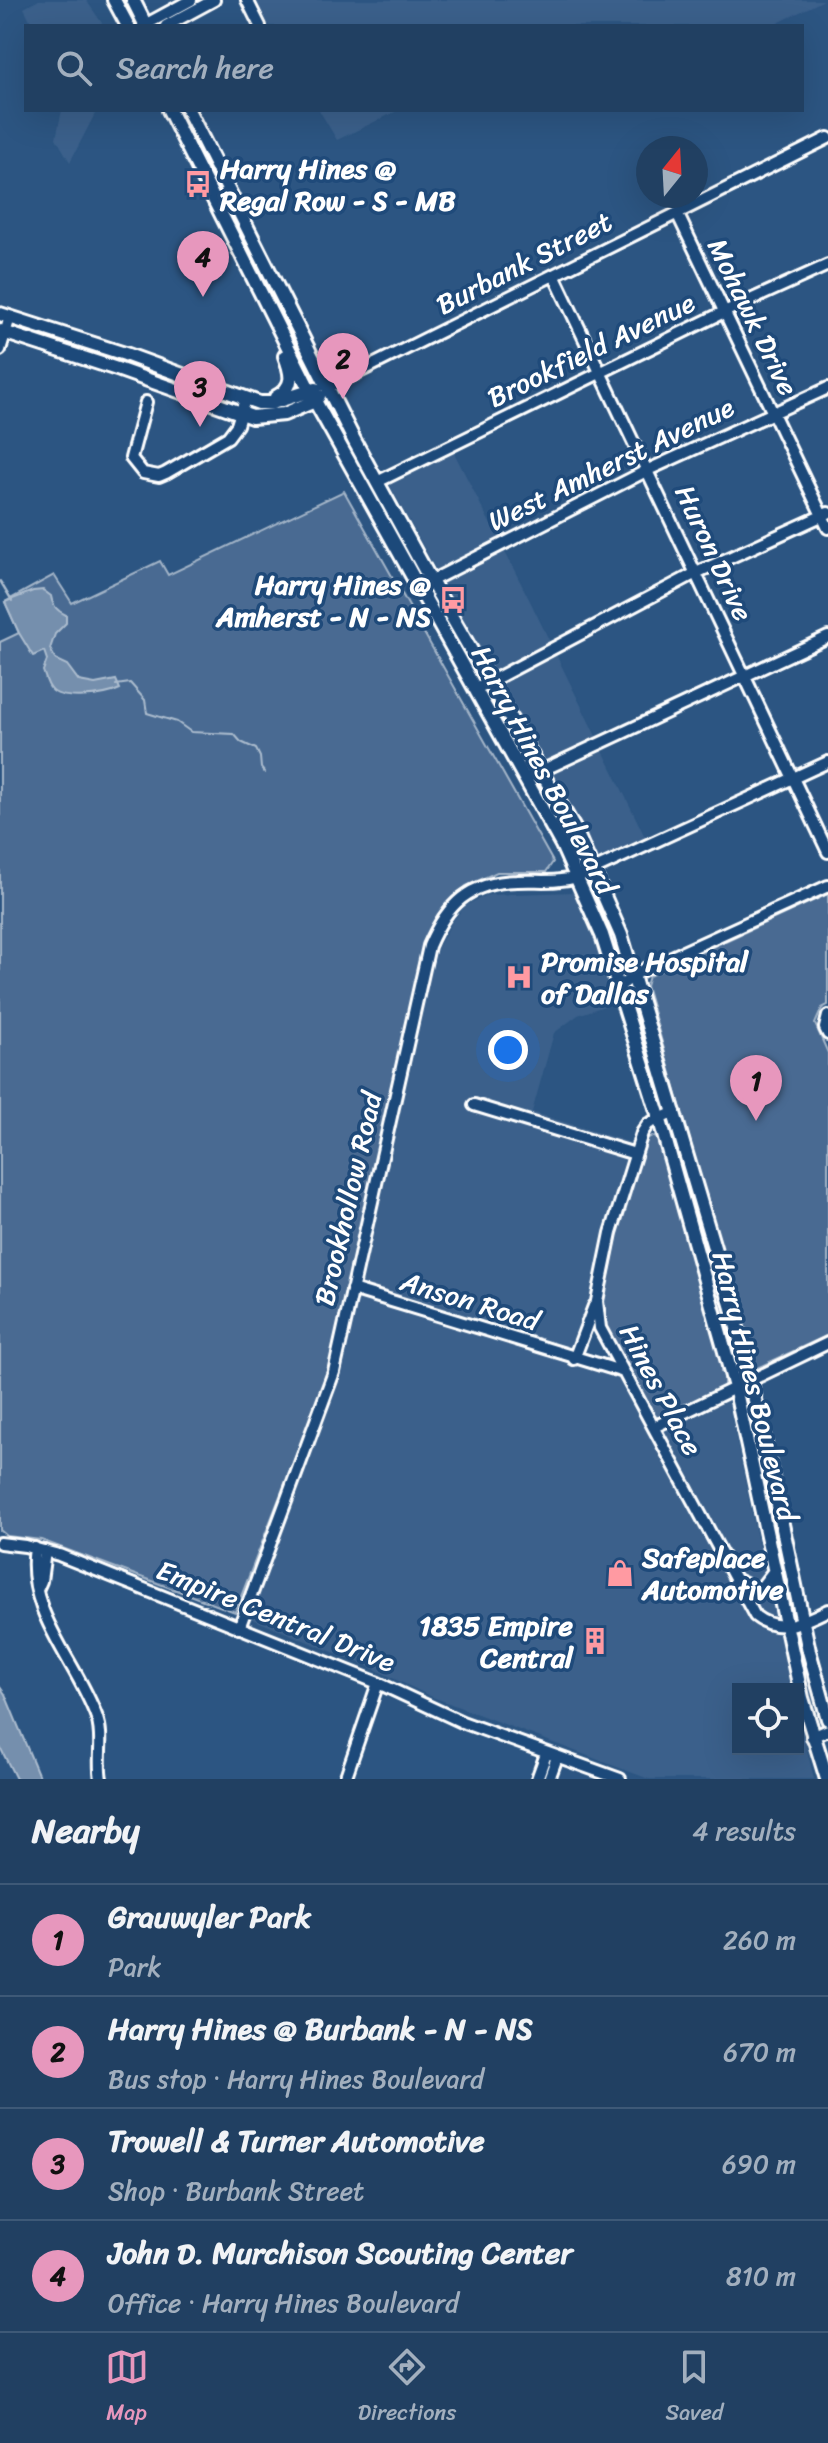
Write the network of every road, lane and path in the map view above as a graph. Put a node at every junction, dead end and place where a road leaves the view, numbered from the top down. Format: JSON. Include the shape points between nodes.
{"nodes":[{"id":1,"x":114,"y":0,"type":"edge"},
{"id":2,"x":133,"y":0,"type":"edge"},
{"id":3,"x":191,"y":0,"type":"edge"},
{"id":4,"x":214,"y":0,"type":"edge"},
{"id":5,"x":247,"y":0,"type":"edge"},
{"id":6,"x":127,"y":24,"type":"edge"},
{"id":7,"x":145,"y":24,"type":"edge"},
{"id":8,"x":147,"y":24,"type":"edge"},
{"id":9,"x":170,"y":24,"type":"edge"},
{"id":10,"x":259,"y":24,"type":"edge"},
{"id":11,"x":170,"y":112,"type":"edge"},
{"id":12,"x":189,"y":112,"type":"edge"},
{"id":13,"x":828,"y":138,"type":"edge"},
{"id":14,"x":235,"y":203,"type":"junction"},
{"id":15,"x":219,"y":210,"type":"junction"},
{"id":16,"x":677,"y":213,"type":"junction"},
{"id":17,"x":828,"y":265,"type":"edge"},
{"id":18,"x":251,"y":273,"type":"junction"},
{"id":19,"x":554,"y":275,"type":"junction"},
{"id":20,"x":278,"y":294,"type":"junction"},
{"id":21,"x":724,"y":312,"type":"junction"},
{"id":22,"x":5,"y":316,"type":"edge"},
{"id":23,"x":277,"y":326,"type":"junction"},
{"id":24,"x":3,"y":332,"type":"edge"},
{"id":25,"x":103,"y":347,"type":"junction"},
{"id":26,"x":0,"y":350,"type":"edge"},
{"id":27,"x":98,"y":363,"type":"junction"},
{"id":28,"x":600,"y":372,"type":"junction"},
{"id":29,"x":153,"y":383,"type":"junction"},
{"id":30,"x":201,"y":383,"type":"junction"},
{"id":31,"x":327,"y":388,"type":"junction"},
{"id":32,"x":828,"y":388,"type":"edge"},
{"id":33,"x":312,"y":396,"type":"junction"},
{"id":34,"x":245,"y":399,"type":"junction"},
{"id":35,"x":146,"y":402,"type":"dead end"},
{"id":36,"x":263,"y":403,"type":"junction"},
{"id":37,"x":284,"y":414,"type":"junction"},
{"id":38,"x":773,"y":414,"type":"junction"},
{"id":39,"x":241,"y":415,"type":"junction"},
{"id":40,"x":328,"y":425,"type":"junction"},
{"id":41,"x":648,"y":470,"type":"junction"},
{"id":42,"x":377,"y":482,"type":"junction"},
{"id":43,"x":825,"y":514,"type":"edge"},
{"id":44,"x":828,"y":528,"type":"edge"},
{"id":45,"x":696,"y":573,"type":"junction"},
{"id":46,"x":431,"y":581,"type":"junction"},
{"id":47,"x":417,"y":588,"type":"junction"},
{"id":48,"x":828,"y":637,"type":"edge"},
{"id":49,"x":745,"y":676,"type":"junction"},
{"id":50,"x":490,"y":682,"type":"junction"},
{"id":51,"x":476,"y":689,"type":"junction"},
{"id":52,"x":828,"y":762,"type":"edge"},
{"id":53,"x":541,"y":770,"type":"junction"},
{"id":54,"x":526,"y":778,"type":"junction"},
{"id":55,"x":793,"y":778,"type":"junction"},
{"id":56,"x":828,"y":852,"type":"edge"},
{"id":57,"x":594,"y":870,"type":"junction"},
{"id":58,"x":578,"y":877,"type":"junction"},
{"id":59,"x":828,"y":886,"type":"edge"},
{"id":60,"x":634,"y":975,"type":"junction"},
{"id":61,"x":620,"y":986,"type":"junction"},
{"id":62,"x":828,"y":1016,"type":"edge"},
{"id":63,"x":828,"y":1034,"type":"edge"},
{"id":64,"x":474,"y":1105,"type":"dead end"},
{"id":65,"x":675,"y":1112,"type":"junction"},
{"id":66,"x":659,"y":1117,"type":"junction"},
{"id":67,"x":635,"y":1154,"type":"junction"},
{"id":68,"x":352,"y":1289,"type":"junction"},
{"id":69,"x":597,"y":1301,"type":"junction"},
{"id":70,"x":828,"y":1343,"type":"edge"},
{"id":71,"x":574,"y":1359,"type":"junction"},
{"id":72,"x":624,"y":1372,"type":"junction"},
{"id":73,"x":750,"y":1379,"type":"junction"},
{"id":74,"x":735,"y":1387,"type":"junction"},
{"id":75,"x":654,"y":1427,"type":"junction"},
{"id":76,"x":776,"y":1492,"type":"junction"},
{"id":77,"x":760,"y":1495,"type":"junction"},
{"id":78,"x":0,"y":1543,"type":"edge"},
{"id":79,"x":40,"y":1549,"type":"junction"},
{"id":80,"x":775,"y":1571,"type":"junction"},
{"id":81,"x":736,"y":1581,"type":"junction"},
{"id":82,"x":828,"y":1610,"type":"edge"},
{"id":83,"x":803,"y":1621,"type":"junction"},
{"id":84,"x":786,"y":1626,"type":"junction"},
{"id":85,"x":239,"y":1628,"type":"junction"},
{"id":86,"x":378,"y":1683,"type":"junction"},
{"id":87,"x":828,"y":1719,"type":"edge"},
{"id":88,"x":828,"y":1730,"type":"edge"},
{"id":89,"x":812,"y":1737,"type":"junction"},
{"id":90,"x":551,"y":1755,"type":"junction"},
{"id":91,"x":101,"y":1779,"type":"edge"},
{"id":92,"x":345,"y":1779,"type":"edge"},
{"id":93,"x":537,"y":1779,"type":"edge"},
{"id":94,"x":549,"y":1779,"type":"edge"},
{"id":95,"x":620,"y":1779,"type":"edge"},
{"id":96,"x":827,"y":1779,"type":"edge"}],
"edges":[{"from":1,"to":6,"type":"main road"},
{"from":2,"to":7,"type":"main road"},
{"from":3,"to":8,"type":"street"},
{"from":4,"to":9,"type":"street"},
{"from":5,"to":10,"type":"street"},
{"from":11,"to":15,"type":"main road","name":"Harry Hines Boulevard"},
{"from":12,"to":14,"type":"main road","name":"Harry Hines Boulevard"},
{"from":13,"to":16,"type":"street","name":"Burbank Street"},
{"from":14,"to":15,"type":"main road"},
{"from":14,"to":20,"type":"main road","name":"Harry Hines Boulevard"},
{"from":15,"to":18,"type":"main road","name":"Harry Hines Boulevard"},
{"from":16,"to":19,"type":"street","name":"Burbank Street"},
{"from":16,"to":21,"type":"street","name":"Mohawk Drive"},
{"from":17,"to":21,"type":"street","name":"Brookfield Avenue"},
{"from":18,"to":20,"type":"main road","via":[[263,275]]},
{"from":18,"to":23,"type":"main road","name":"Harry Hines Boulevard"},
{"from":19,"to":28,"type":"street","name":"Huron Drive"},
{"from":19,"to":31,"type":"street","name":"Burbank Street"},
{"from":20,"to":31,"type":"main road","name":"Harry Hines Boulevard"},
{"from":21,"to":28,"type":"street","name":"Brookfield Avenue"},
{"from":21,"to":38,"type":"street","name":"Mohawk Drive"},
{"from":22,"to":24,"type":"street"},
{"from":22,"to":25,"type":"main road"},
{"from":23,"to":33,"type":"main road","name":"Harry Hines Boulevard"},
{"from":23,"to":36,"type":"main road","via":[[291,380],[285,392]]},
{"from":24,"to":26,"type":"street"},
{"from":24,"to":27,"type":"main road"},
{"from":25,"to":27,"type":"main road"},
{"from":25,"to":30,"type":"main road"},
{"from":27,"to":29,"type":"main road"},
{"from":28,"to":41,"type":"street","name":"Huron Drive"},
{"from":28,"to":42,"type":"street","name":"Brookfield Avenue"},
{"from":29,"to":30,"type":"main road"},
{"from":29,"to":39,"type":"main road"},
{"from":30,"to":34,"type":"main road"},
{"from":31,"to":33,"type":"main road"},
{"from":31,"to":42,"type":"main road","name":"Harry Hines Boulevard"},
{"from":32,"to":38,"type":"street","name":"West Amherst Avenue"},
{"from":33,"to":36,"type":"main road"},
{"from":33,"to":37,"type":"main road"},
{"from":33,"to":40,"type":"main road","name":"Harry Hines Boulevard"},
{"from":34,"to":36,"type":"main road"},
{"from":34,"to":39,"type":"street"},
{"from":35,"to":39,"type":"street","via":[[131,458],[150,475],[166,473],[217,446],[234,431]]},
{"from":37,"to":39,"type":"main road"},
{"from":37,"to":40,"type":"main road","via":[[304,413]]},
{"from":38,"to":41,"type":"street","name":"West Amherst Avenue"},
{"from":38,"to":43,"type":"street","name":"Mohawk Drive"},
{"from":40,"to":47,"type":"main road","name":"Harry Hines Boulevard"},
{"from":41,"to":45,"type":"street","name":"Huron Drive"},
{"from":41,"to":46,"type":"street","name":"West Amherst Avenue"},
{"from":42,"to":46,"type":"main road","name":"Harry Hines Boulevard"},
{"from":43,"to":44,"type":"street","name":"Mohawk Drive"},
{"from":43,"to":45,"type":"street"},
{"from":45,"to":49,"type":"street","name":"Huron Drive"},
{"from":45,"to":50,"type":"street"},
{"from":46,"to":47,"type":"street","name":"West Amherst Avenue"},
{"from":46,"to":50,"type":"main road","name":"Harry Hines Boulevard"},
{"from":47,"to":51,"type":"main road","name":"Harry Hines Boulevard"},
{"from":48,"to":49,"type":"street"},
{"from":49,"to":53,"type":"street"},
{"from":49,"to":55,"type":"street","name":"Huron Drive"},
{"from":50,"to":51,"type":"street"},
{"from":50,"to":53,"type":"main road","name":"Harry Hines Boulevard"},
{"from":51,"to":54,"type":"main road","name":"Harry Hines Boulevard"},
{"from":52,"to":55,"type":"street","name":"Brookhollow Road"},
{"from":53,"to":54,"type":"street"},
{"from":53,"to":57,"type":"main road","name":"Harry Hines Boulevard"},
{"from":54,"to":58,"type":"main road","name":"Harry Hines Boulevard"},
{"from":55,"to":56,"type":"street","name":"Huron Drive"},
{"from":55,"to":57,"type":"street","name":"Brookhollow Road"},
{"from":57,"to":58,"type":"street","name":"Brookhollow Road"},
{"from":57,"to":60,"type":"main road","name":"Harry Hines Boulevard"},
{"from":58,"to":61,"type":"main road","name":"Harry Hines Boulevard"},
{"from":58,"to":68,"type":"street","name":"Brookhollow Road","via":[[491,883],[466,894],[441,919],[429,946]]},
{"from":59,"to":60,"type":"street"},
{"from":60,"to":61,"type":"street"},
{"from":60,"to":65,"type":"main road","name":"Harry Hines Boulevard"},
{"from":61,"to":66,"type":"main road","name":"Harry Hines Boulevard"},
{"from":62,"to":63,"type":"street"},
{"from":64,"to":67,"type":"street"},
{"from":65,"to":66,"type":"street"},
{"from":65,"to":73,"type":"main road","name":"Harry Hines Boulevard"},
{"from":66,"to":67,"type":"street","name":"Hines Place","via":[[646,1126]]},
{"from":66,"to":74,"type":"main road","name":"Harry Hines Boulevard"},
{"from":67,"to":69,"type":"street","name":"Hines Place"},
{"from":68,"to":71,"type":"street","name":"Anson Road"},
{"from":68,"to":85,"type":"street","name":"Brookhollow Road","via":[[334,1372]]},
{"from":69,"to":71,"type":"street"},
{"from":69,"to":72,"type":"street","name":"Hines Place","via":[[600,1328]]},
{"from":70,"to":73,"type":"street"},
{"from":71,"to":72,"type":"street","name":"Anson Road"},
{"from":72,"to":75,"type":"street","name":"Hines Place"},
{"from":73,"to":74,"type":"street"},
{"from":73,"to":76,"type":"main road","name":"Harry Hines Boulevard"},
{"from":74,"to":75,"type":"street"},
{"from":74,"to":77,"type":"main road","name":"Harry Hines Boulevard"},
{"from":75,"to":81,"type":"street","name":"Hines Place"},
{"from":76,"to":77,"type":"main road"},
{"from":76,"to":83,"type":"main road","name":"Harry Hines Boulevard"},
{"from":77,"to":80,"type":"main road","name":"Harry Hines Boulevard"},
{"from":78,"to":79,"type":"street","name":"Empire Central Drive"},
{"from":79,"to":85,"type":"street","name":"Empire Central Drive"},
{"from":79,"to":91,"type":"street","via":[[34,1581],[50,1626],[98,1720]]},
{"from":80,"to":81,"type":"main road","via":[[762,1588]]},
{"from":80,"to":84,"type":"main road","name":"Harry Hines Boulevard"},
{"from":81,"to":84,"type":"street","name":"Hines Place","via":[[755,1616],[771,1626]]},
{"from":82,"to":83,"type":"street"},
{"from":83,"to":84,"type":"street"},
{"from":83,"to":87,"type":"main road","name":"Harry Hines Boulevard"},
{"from":84,"to":89,"type":"main road","name":"Harry Hines Boulevard"},
{"from":85,"to":86,"type":"street","name":"Empire Central Drive"},
{"from":86,"to":90,"type":"street","name":"Empire Central Drive"},
{"from":86,"to":92,"type":"street"},
{"from":88,"to":89,"type":"street"},
{"from":89,"to":96,"type":"main road","name":"Harry Hines Boulevard"},
{"from":90,"to":93,"type":"street"},
{"from":90,"to":94,"type":"street"},
{"from":90,"to":95,"type":"street","name":"Empire Central Drive"}]}
